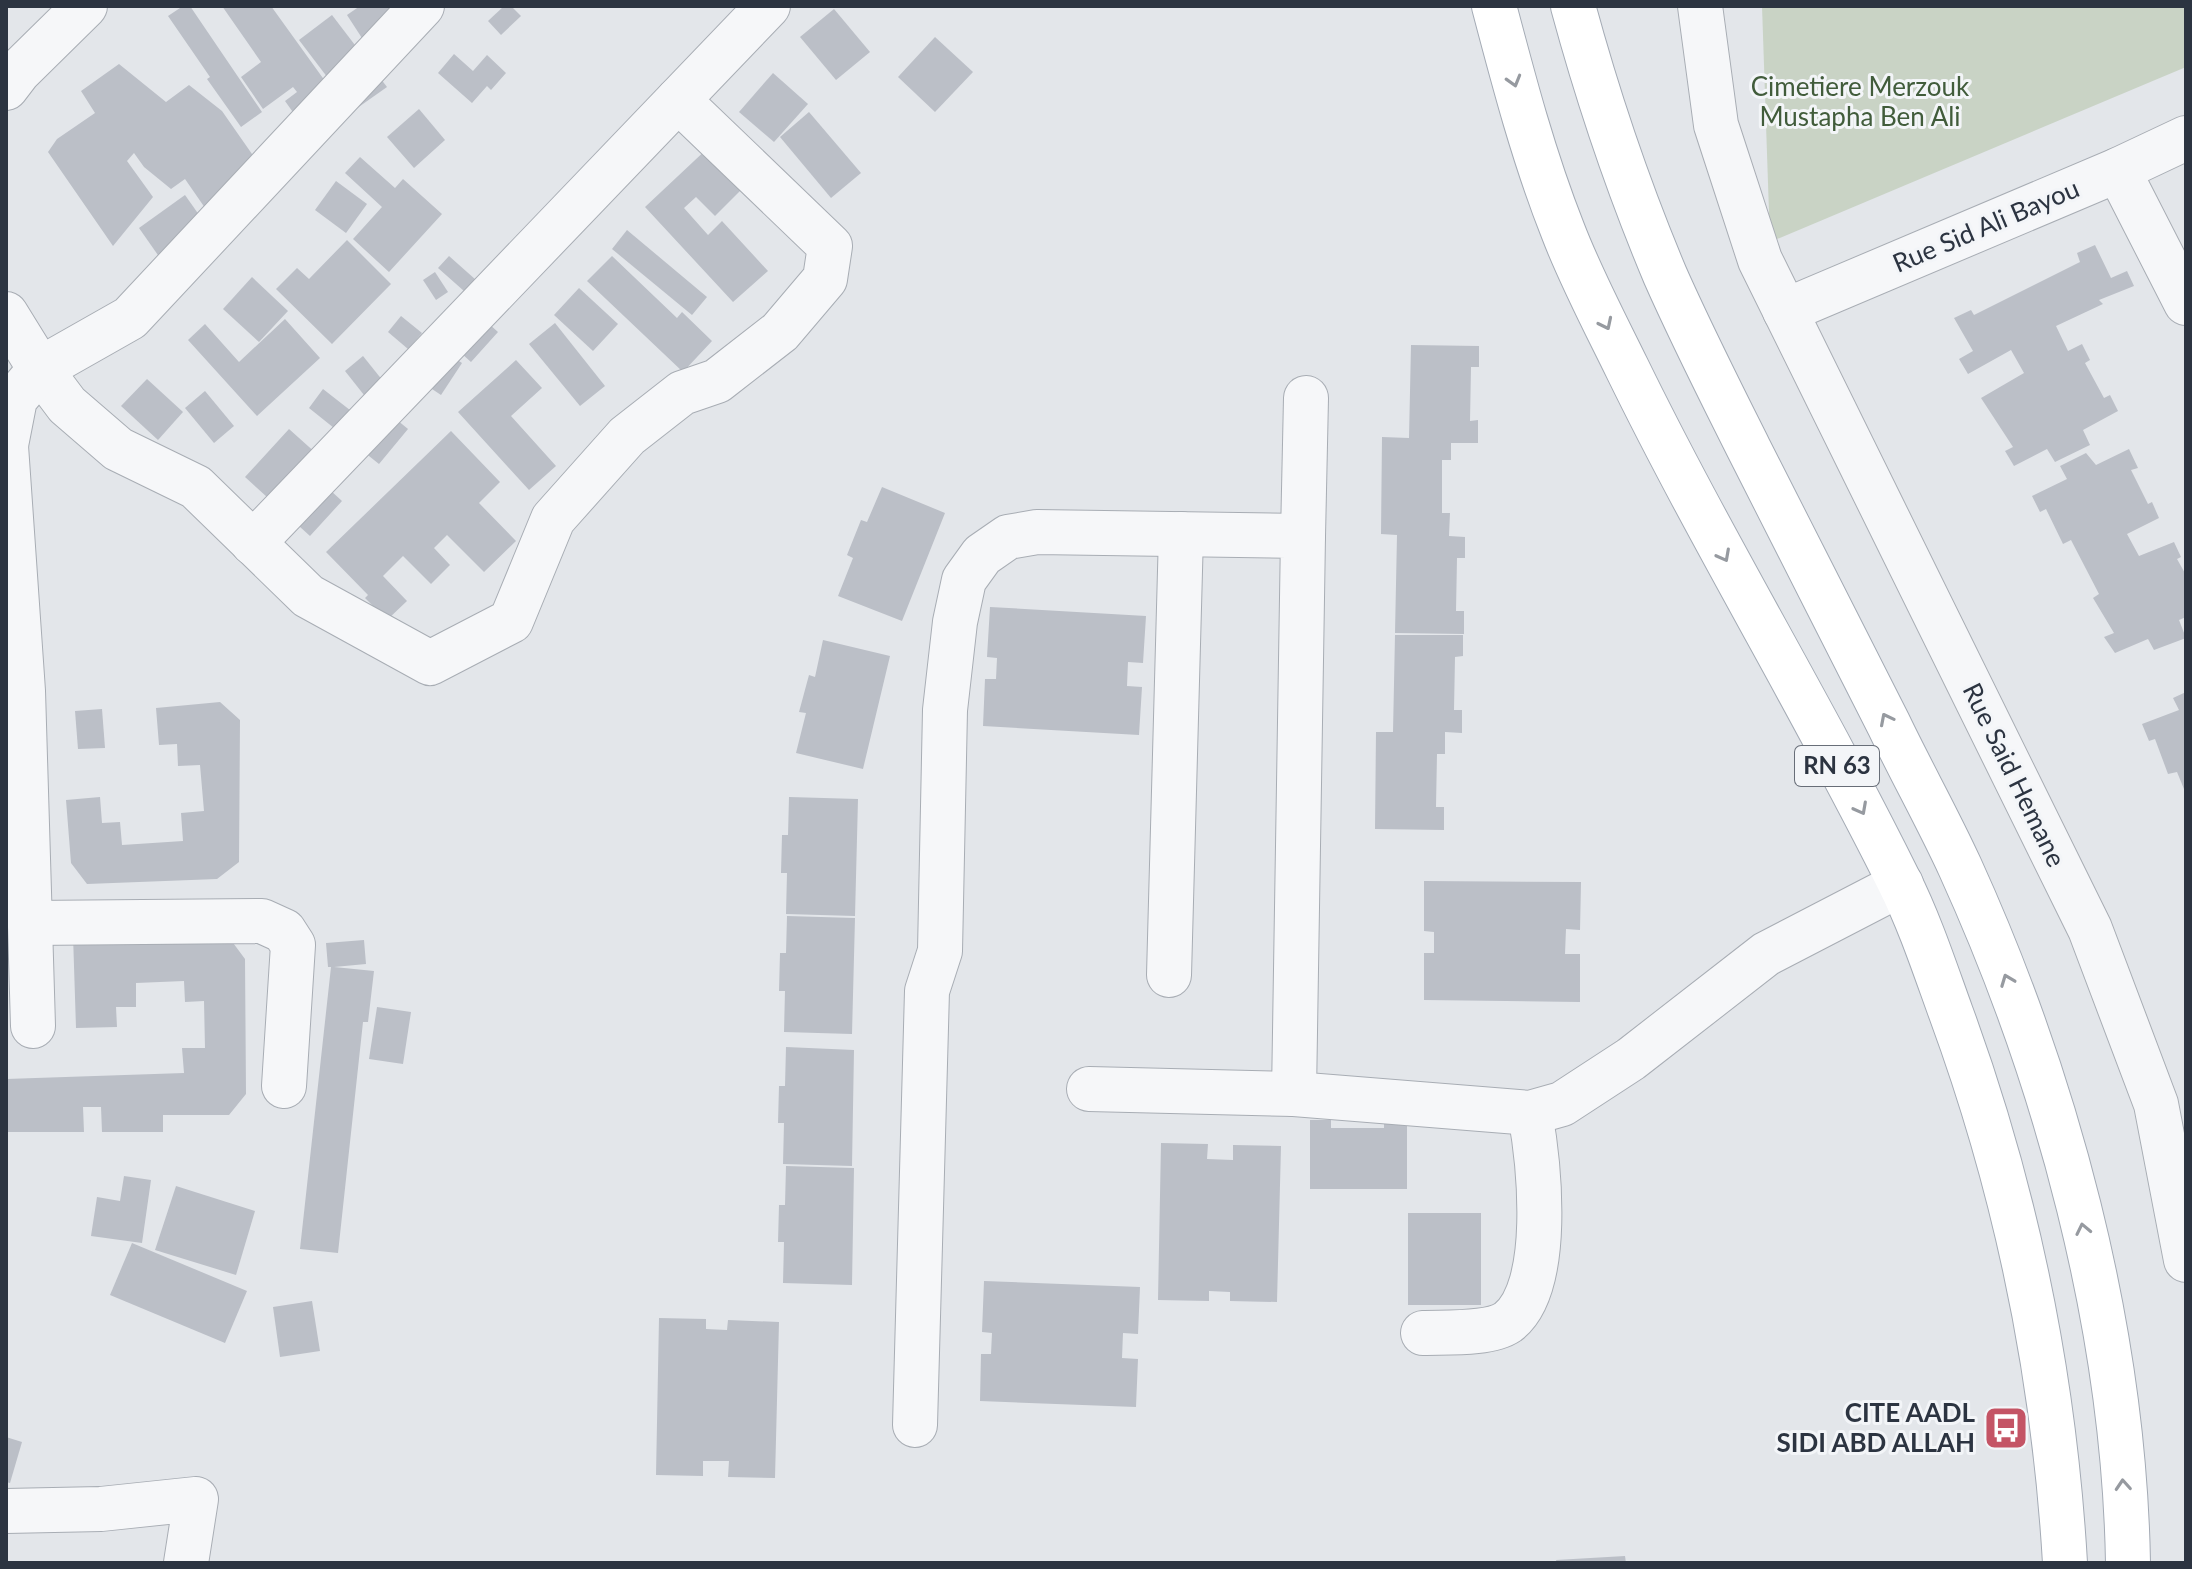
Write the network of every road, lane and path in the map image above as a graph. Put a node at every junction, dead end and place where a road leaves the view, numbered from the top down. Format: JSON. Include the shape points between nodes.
{"nodes":[{"id":1,"x":85,"y":6,"type":"edge"},
{"id":2,"x":422,"y":6,"type":"edge"},
{"id":3,"x":768,"y":6,"type":"edge"},
{"id":4,"x":1494,"y":6,"type":"edge"},
{"id":5,"x":1573,"y":6,"type":"edge"},
{"id":6,"x":1700,"y":6,"type":"edge"},
{"id":7,"x":6,"y":88,"type":"edge"},
{"id":8,"x":678,"y":100,"type":"junction"},
{"id":9,"x":2186,"y":138,"type":"edge"},
{"id":10,"x":2118,"y":170,"type":"junction"},
{"id":11,"x":2186,"y":303,"type":"edge"},
{"id":12,"x":1785,"y":311,"type":"junction"},
{"id":13,"x":6,"y":314,"type":"edge"},
{"id":14,"x":40,"y":369,"type":"junction"},
{"id":15,"x":1306,"y":398,"type":"dead end"},
{"id":16,"x":6,"y":445,"type":"edge"},
{"id":17,"x":1181,"y":534,"type":"junction"},
{"id":18,"x":1303,"y":536,"type":"junction"},
{"id":19,"x":253,"y":543,"type":"junction"},
{"id":20,"x":1959,"y":865,"type":"junction"},
{"id":21,"x":1901,"y":884,"type":"junction"},
{"id":22,"x":30,"y":923,"type":"junction"},
{"id":23,"x":1169,"y":975,"type":"dead end"},
{"id":24,"x":33,"y":1026,"type":"dead end"},
{"id":25,"x":284,"y":1086,"type":"dead end"},
{"id":26,"x":1089,"y":1089,"type":"dead end"},
{"id":27,"x":1294,"y":1094,"type":"junction"},
{"id":28,"x":1530,"y":1113,"type":"junction"},
{"id":29,"x":2186,"y":1260,"type":"edge"},
{"id":30,"x":1423,"y":1333,"type":"dead end"},
{"id":31,"x":915,"y":1425,"type":"dead end"},
{"id":32,"x":6,"y":1511,"type":"edge"},
{"id":33,"x":186,"y":1563,"type":"edge"},
{"id":34,"x":2065,"y":1563,"type":"edge"},
{"id":35,"x":2128,"y":1563,"type":"edge"}],
"edges":[{"from":1,"to":7,"type":"street"},
{"from":2,"to":14,"type":"street","via":[[130,318]]},
{"from":3,"to":8,"type":"street"},
{"from":4,"to":21,"type":"main road","number":"RN 63","one_way":true,"via":[[1534,149],[1597,306]]},
{"from":20,"to":5,"type":"main road","one_way":true,"via":[[1666,277],[1599,99]]},
{"from":6,"to":12,"type":"street","name":"Rue Said Hemane","via":[[1716,125],[1760,260]]},
{"from":8,"to":19,"type":"street"},
{"from":8,"to":19,"type":"street","via":[[830,246],[825,279],[780,332],[717,381],[682,393],[627,436],[553,519],[511,621],[430,663],[308,596]]},
{"from":9,"to":10,"type":"street","name":"Rue Sid Ali Bayou"},
{"from":10,"to":11,"type":"street"},
{"from":10,"to":12,"type":"street","name":"Rue Sid Ali Bayou"},
{"from":12,"to":29,"type":"street","name":"Rue Said Hemane","via":[[2090,929],[2156,1104]]},
{"from":13,"to":14,"type":"street"},
{"from":14,"to":16,"type":"street","via":[[15,399]]},
{"from":14,"to":19,"type":"street","via":[[67,405],[118,449],[196,487]]},
{"from":15,"to":18,"type":"street"},
{"from":16,"to":22,"type":"street","via":[[23,691]]},
{"from":17,"to":18,"type":"street"},
{"from":17,"to":23,"type":"street"},
{"from":17,"to":31,"type":"street","via":[[1037,532],[1008,537],[982,555],[964,580],[945,710],[940,951],[927,991]]},
{"from":18,"to":27,"type":"street"},
{"from":20,"to":21,"type":"main road"},
{"from":35,"to":20,"type":"main road","one_way":true,"via":[[2111,1376],[2077,1201],[2027,1031]]},
{"from":21,"to":28,"type":"street","via":[[1766,954],[1631,1059],[1562,1104]]},
{"from":21,"to":34,"type":"main road","number":"RN 63","via":[[1967,1055],[2015,1220],[2047,1389]]},
{"from":22,"to":24,"type":"street"},
{"from":22,"to":25,"type":"street","via":[[262,921],[284,931],[293,945]]},
{"from":26,"to":27,"type":"street"},
{"from":27,"to":28,"type":"street"},
{"from":28,"to":30,"type":"street","via":[[1539,1160],[1537,1257],[1527,1295],[1507,1322],[1482,1331]]},
{"from":32,"to":33,"type":"street","via":[[196,1499]]}]}
